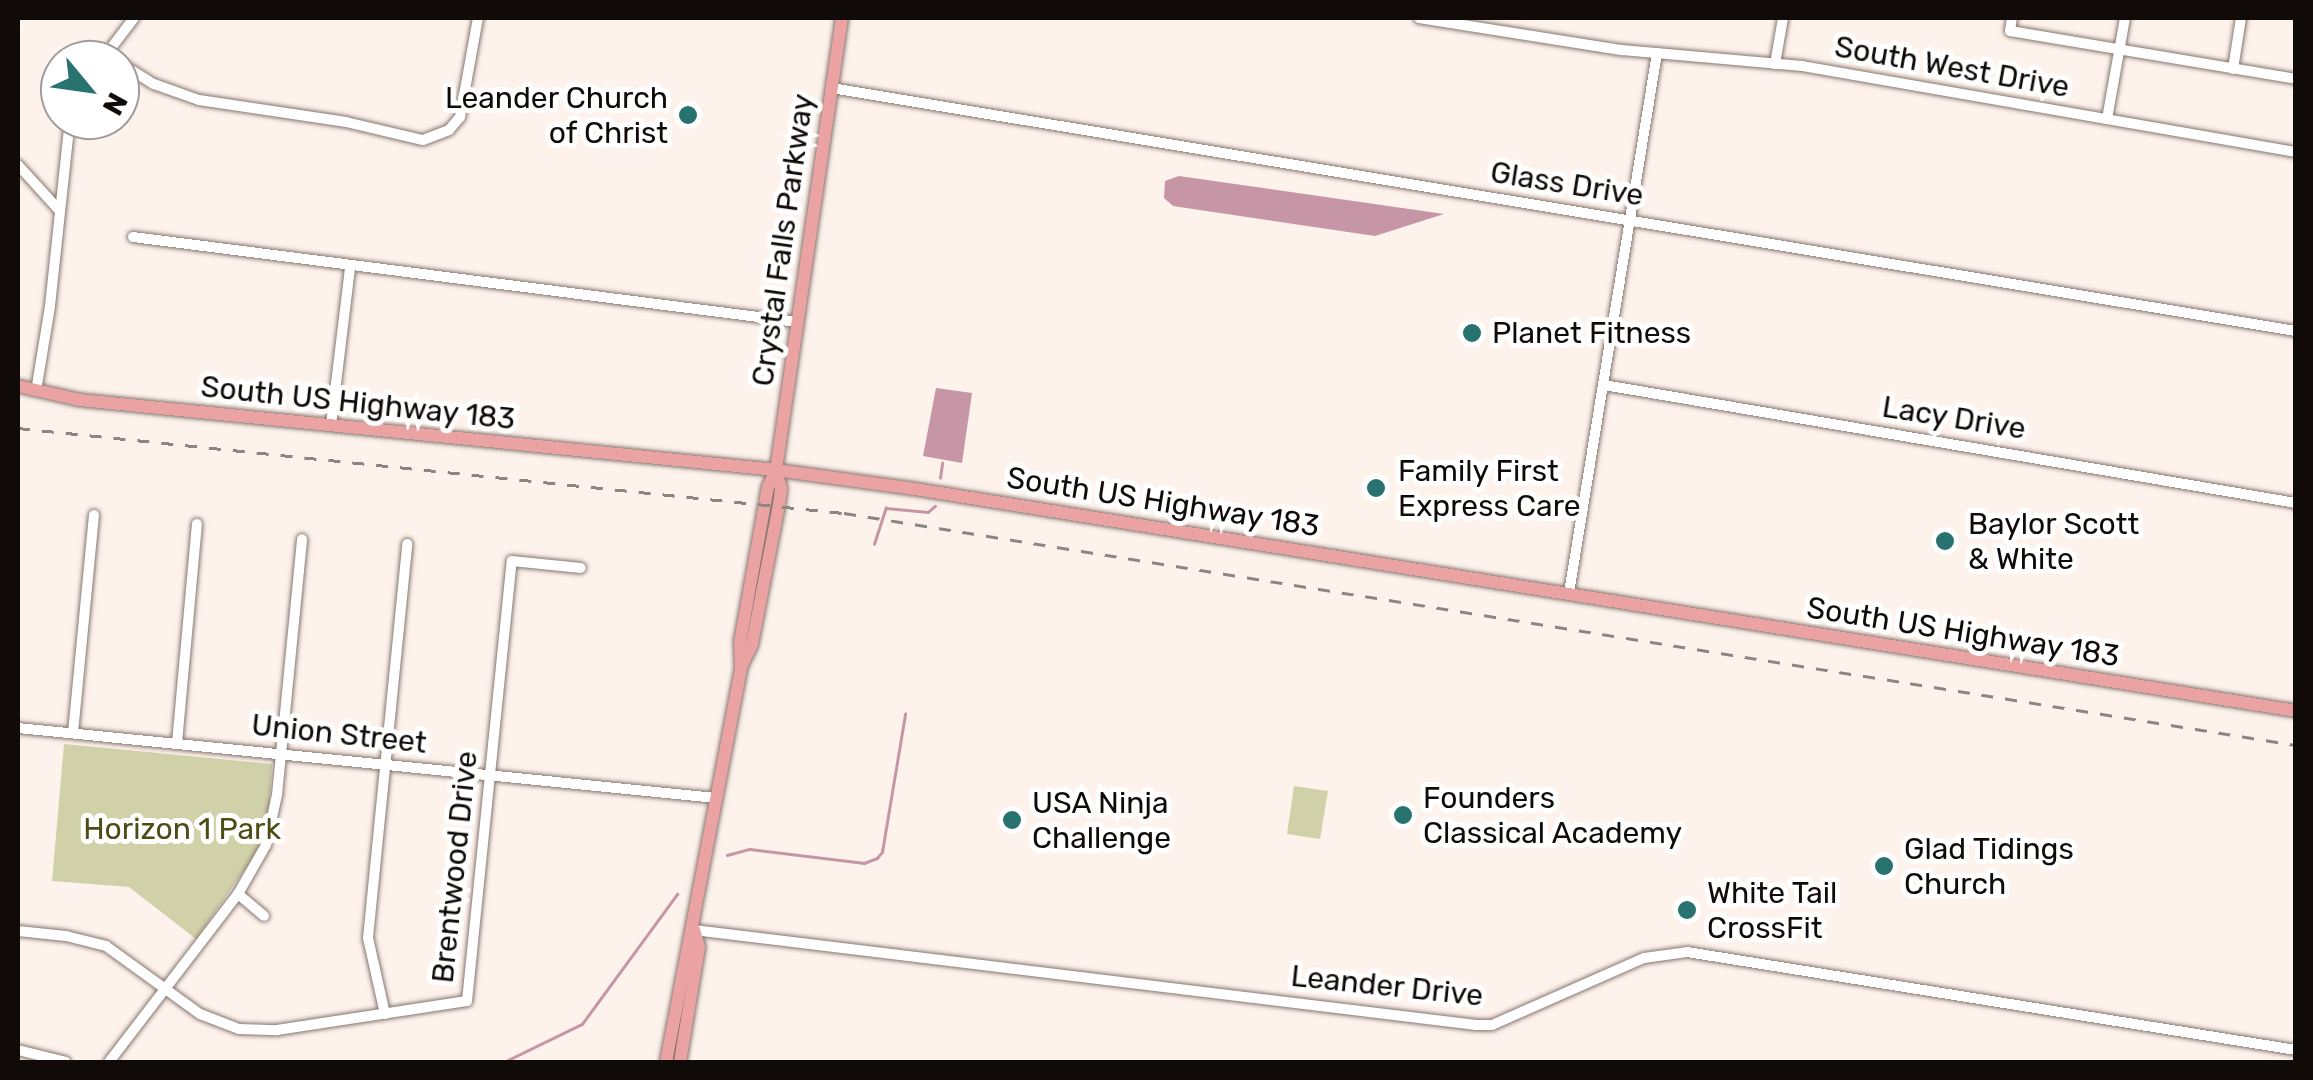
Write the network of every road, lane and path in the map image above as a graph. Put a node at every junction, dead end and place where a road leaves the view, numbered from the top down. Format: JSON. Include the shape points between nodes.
{"nodes":[{"id":1,"x":134,"y":18,"type":"edge"},
{"id":2,"x":462,"y":18,"type":"edge"},
{"id":3,"x":842,"y":18,"type":"edge"},
{"id":4,"x":1420,"y":18,"type":"edge"},
{"id":5,"x":1783,"y":18,"type":"edge"},
{"id":6,"x":2012,"y":18,"type":"edge"},
{"id":7,"x":2125,"y":18,"type":"edge"},
{"id":8,"x":2241,"y":18,"type":"edge"},
{"id":9,"x":478,"y":19,"type":"edge"},
{"id":10,"x":122,"y":40,"type":"edge"},
{"id":11,"x":2120,"y":50,"type":"junction"},
{"id":12,"x":1657,"y":54,"type":"junction"},
{"id":13,"x":1775,"y":64,"type":"junction"},
{"id":14,"x":2232,"y":68,"type":"junction"},
{"id":15,"x":140,"y":76,"type":"edge"},
{"id":16,"x":2296,"y":80,"type":"edge"},
{"id":17,"x":831,"y":88,"type":"junction"},
{"id":18,"x":2107,"y":119,"type":"junction"},
{"id":19,"x":68,"y":140,"type":"edge"},
{"id":20,"x":2296,"y":152,"type":"edge"},
{"id":21,"x":18,"y":164,"type":"edge"},
{"id":22,"x":60,"y":211,"type":"junction"},
{"id":23,"x":1631,"y":220,"type":"junction"},
{"id":24,"x":133,"y":237,"type":"dead end"},
{"id":25,"x":350,"y":267,"type":"junction"},
{"id":26,"x":797,"y":322,"type":"junction"},
{"id":27,"x":2296,"y":330,"type":"edge"},
{"id":28,"x":1604,"y":385,"type":"junction"},
{"id":29,"x":18,"y":386,"type":"edge"},
{"id":30,"x":36,"y":391,"type":"junction"},
{"id":31,"x":331,"y":426,"type":"junction"},
{"id":32,"x":776,"y":470,"type":"junction"},
{"id":33,"x":2296,"y":503,"type":"edge"},
{"id":34,"x":94,"y":515,"type":"dead end"},
{"id":35,"x":198,"y":524,"type":"dead end"},
{"id":36,"x":302,"y":539,"type":"dead end"},
{"id":37,"x":408,"y":544,"type":"dead end"},
{"id":38,"x":581,"y":568,"type":"dead end"},
{"id":39,"x":1570,"y":593,"type":"junction"},
{"id":40,"x":2296,"y":711,"type":"edge"},
{"id":41,"x":18,"y":728,"type":"edge"},
{"id":42,"x":73,"y":733,"type":"junction"},
{"id":43,"x":178,"y":743,"type":"junction"},
{"id":44,"x":281,"y":754,"type":"junction"},
{"id":45,"x":386,"y":764,"type":"junction"},
{"id":46,"x":489,"y":774,"type":"junction"},
{"id":47,"x":716,"y":798,"type":"junction"},
{"id":48,"x":238,"y":894,"type":"junction"},
{"id":49,"x":264,"y":916,"type":"dead end"},
{"id":50,"x":694,"y":930,"type":"junction"},
{"id":51,"x":18,"y":932,"type":"edge"},
{"id":52,"x":167,"y":988,"type":"junction"},
{"id":53,"x":385,"y":1014,"type":"junction"},
{"id":54,"x":18,"y":1050,"type":"edge"},
{"id":55,"x":2296,"y":1050,"type":"edge"},
{"id":56,"x":66,"y":1062,"type":"edge"},
{"id":57,"x":109,"y":1062,"type":"edge"},
{"id":58,"x":666,"y":1062,"type":"edge"},
{"id":59,"x":680,"y":1062,"type":"edge"}],
"edges":[{"from":1,"to":10,"type":"street"},
{"from":2,"to":9,"type":"street"},
{"from":3,"to":17,"type":"main road","name":"Crystal Falls Parkway"},
{"from":4,"to":12,"type":"street","name":"South West Drive"},
{"from":5,"to":13,"type":"street"},
{"from":6,"to":11,"type":"street","via":[[2010,32]]},
{"from":7,"to":11,"type":"street"},
{"from":8,"to":14,"type":"street"},
{"from":9,"to":15,"type":"street","via":[[460,117],[449,130],[424,140],[199,100]]},
{"from":11,"to":14,"type":"street"},
{"from":11,"to":18,"type":"street"},
{"from":12,"to":13,"type":"street","name":"South West Drive"},
{"from":12,"to":23,"type":"street"},
{"from":13,"to":18,"type":"street","name":"South West Drive"},
{"from":14,"to":16,"type":"street"},
{"from":17,"to":23,"type":"street","name":"Glass Drive"},
{"from":17,"to":26,"type":"main road","name":"Crystal Falls Parkway"},
{"from":18,"to":20,"type":"street","name":"South West Drive"},
{"from":19,"to":22,"type":"street"},
{"from":21,"to":22,"type":"street"},
{"from":22,"to":30,"type":"street"},
{"from":23,"to":27,"type":"street","name":"Glass Drive"},
{"from":23,"to":28,"type":"street"},
{"from":24,"to":25,"type":"street"},
{"from":25,"to":26,"type":"street"},
{"from":25,"to":31,"type":"street"},
{"from":26,"to":32,"type":"main road","name":"Crystal Falls Parkway"},
{"from":28,"to":33,"type":"street","name":"Lacy Drive"},
{"from":28,"to":39,"type":"street"},
{"from":29,"to":30,"type":"main road","name":"South US Highway 183"},
{"from":30,"to":31,"type":"main road","name":"South US Highway 183"},
{"from":31,"to":32,"type":"main road","name":"South US Highway 183"},
{"from":32,"to":39,"type":"main road","name":"South US Highway 183"},
{"from":32,"to":47,"type":"main road","name":"Crystal Falls Parkway","via":[[764,504]]},
{"from":34,"to":42,"type":"street"},
{"from":35,"to":43,"type":"street"},
{"from":36,"to":44,"type":"street"},
{"from":37,"to":45,"type":"street"},
{"from":38,"to":46,"type":"street","name":"Brentwood Drive","via":[[512,561]]},
{"from":39,"to":40,"type":"main road","name":"South US Highway 183"},
{"from":41,"to":42,"type":"street","name":"Union Street"},
{"from":42,"to":43,"type":"street","name":"Union Street"},
{"from":43,"to":44,"type":"street","name":"Union Street"},
{"from":44,"to":45,"type":"street","name":"Union Street"},
{"from":44,"to":48,"type":"street","via":[[272,827]]},
{"from":45,"to":46,"type":"street","name":"Union Street"},
{"from":45,"to":53,"type":"street","via":[[368,938]]},
{"from":46,"to":47,"type":"street","name":"Union Street"},
{"from":46,"to":53,"type":"street","name":"Brentwood Drive","via":[[467,1000]]},
{"from":47,"to":50,"type":"main road","name":"Crystal Falls Parkway"},
{"from":48,"to":49,"type":"street"},
{"from":48,"to":52,"type":"street"},
{"from":50,"to":55,"type":"street","name":"Leander Drive","via":[[1476,1025],[1492,1025],[1644,958],[1698,952]]},
{"from":50,"to":58,"type":"main road","via":[[685,944]]},
{"from":50,"to":59,"type":"main road","via":[[699,947]]},
{"from":51,"to":52,"type":"street","name":"Brentwood Drive","via":[[106,946]]},
{"from":52,"to":53,"type":"street","name":"Brentwood Drive","via":[[219,1024],[257,1032]]},
{"from":52,"to":57,"type":"street"},
{"from":54,"to":56,"type":"street"}]}
